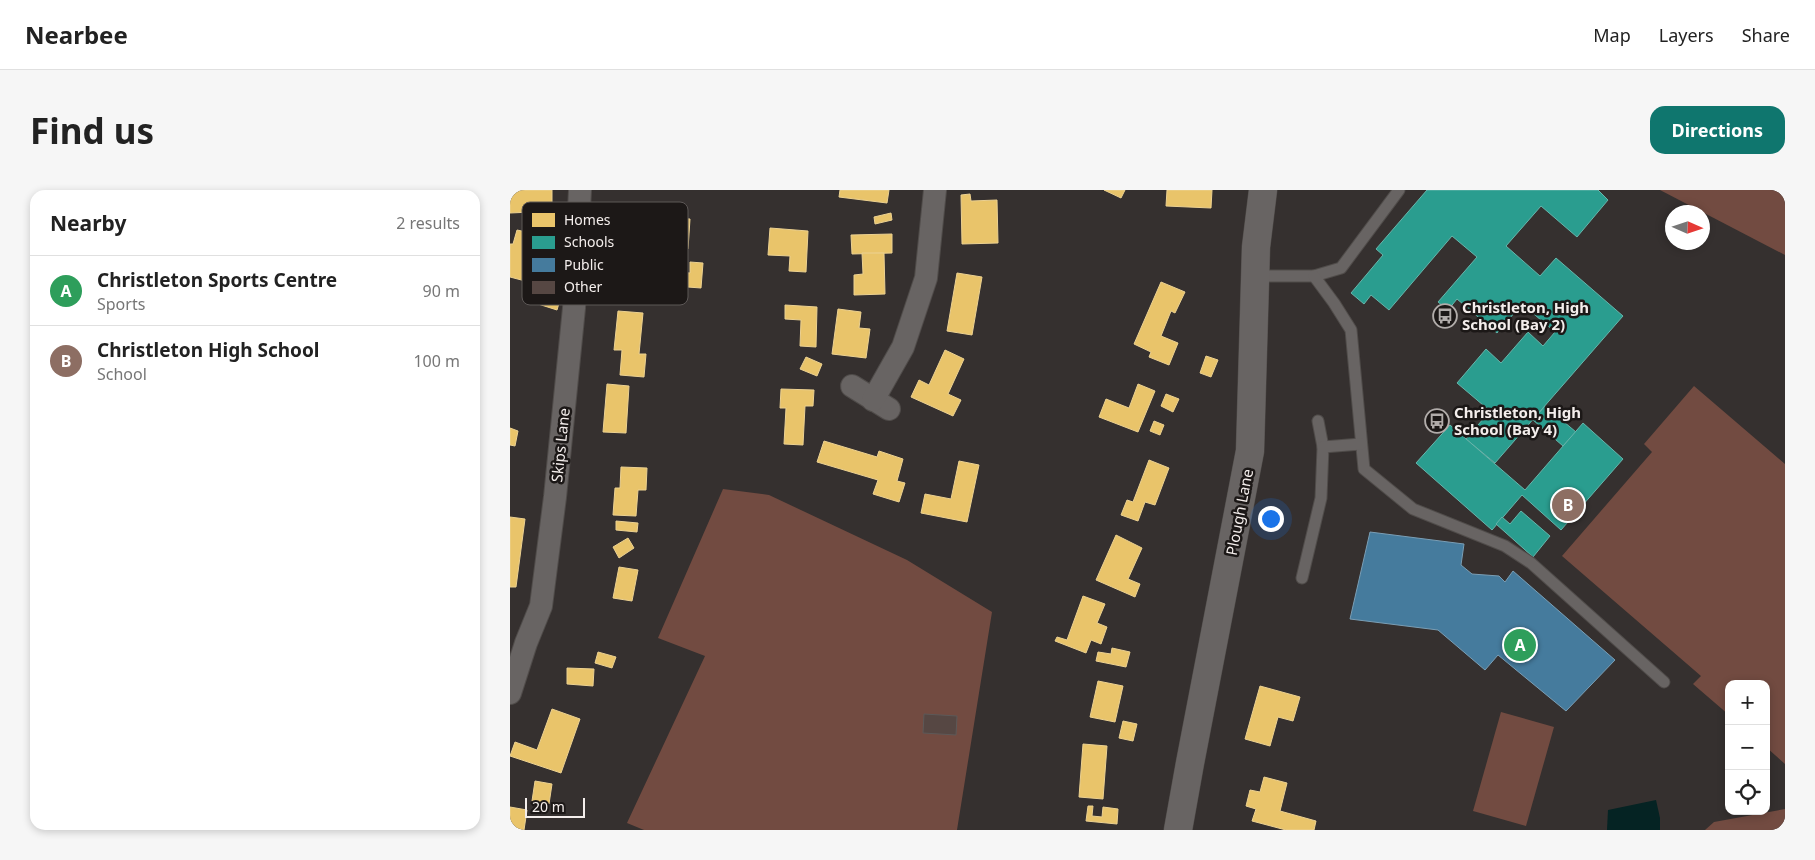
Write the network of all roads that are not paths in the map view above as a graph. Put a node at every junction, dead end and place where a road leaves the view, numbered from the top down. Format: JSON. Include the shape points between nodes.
{"nodes":[{"id":1,"x":935,"y":190,"type":"edge"},
{"id":2,"x":1263,"y":190,"type":"edge"},
{"id":3,"x":1399,"y":190,"type":"edge"},
{"id":4,"x":1256,"y":276,"type":"junction"},
{"id":5,"x":1314,"y":276,"type":"junction"},
{"id":6,"x":574,"y":305,"type":"edge"},
{"id":7,"x":852,"y":386,"type":"dead end"},
{"id":8,"x":1318,"y":421,"type":"dead end"},
{"id":9,"x":1361,"y":444,"type":"junction"},
{"id":10,"x":1323,"y":447,"type":"junction"},
{"id":11,"x":1302,"y":578,"type":"dead end"},
{"id":12,"x":1664,"y":682,"type":"dead end"},
{"id":13,"x":510,"y":693,"type":"edge"},
{"id":14,"x":1178,"y":830,"type":"edge"}],
"edges":[{"from":1,"to":7,"type":"street","via":[[926,278],[881,404]]},
{"from":2,"to":4,"type":"street","name":"Plough Lane"},
{"from":3,"to":5,"type":"lane","via":[[1341,268]]},
{"from":4,"to":5,"type":"lane"},
{"from":4,"to":14,"type":"street","name":"Plough Lane","via":[[1250,451]]},
{"from":5,"to":9,"type":"lane","via":[[1351,330]]},
{"from":6,"to":13,"type":"street","name":"Skips Lane","via":[[541,606]]},
{"from":8,"to":10,"type":"lane"},
{"from":9,"to":10,"type":"lane"},
{"from":9,"to":12,"type":"lane","via":[[1364,469],[1413,509],[1505,546],[1531,563]]},
{"from":10,"to":11,"type":"lane","via":[[1321,498]]}]}
